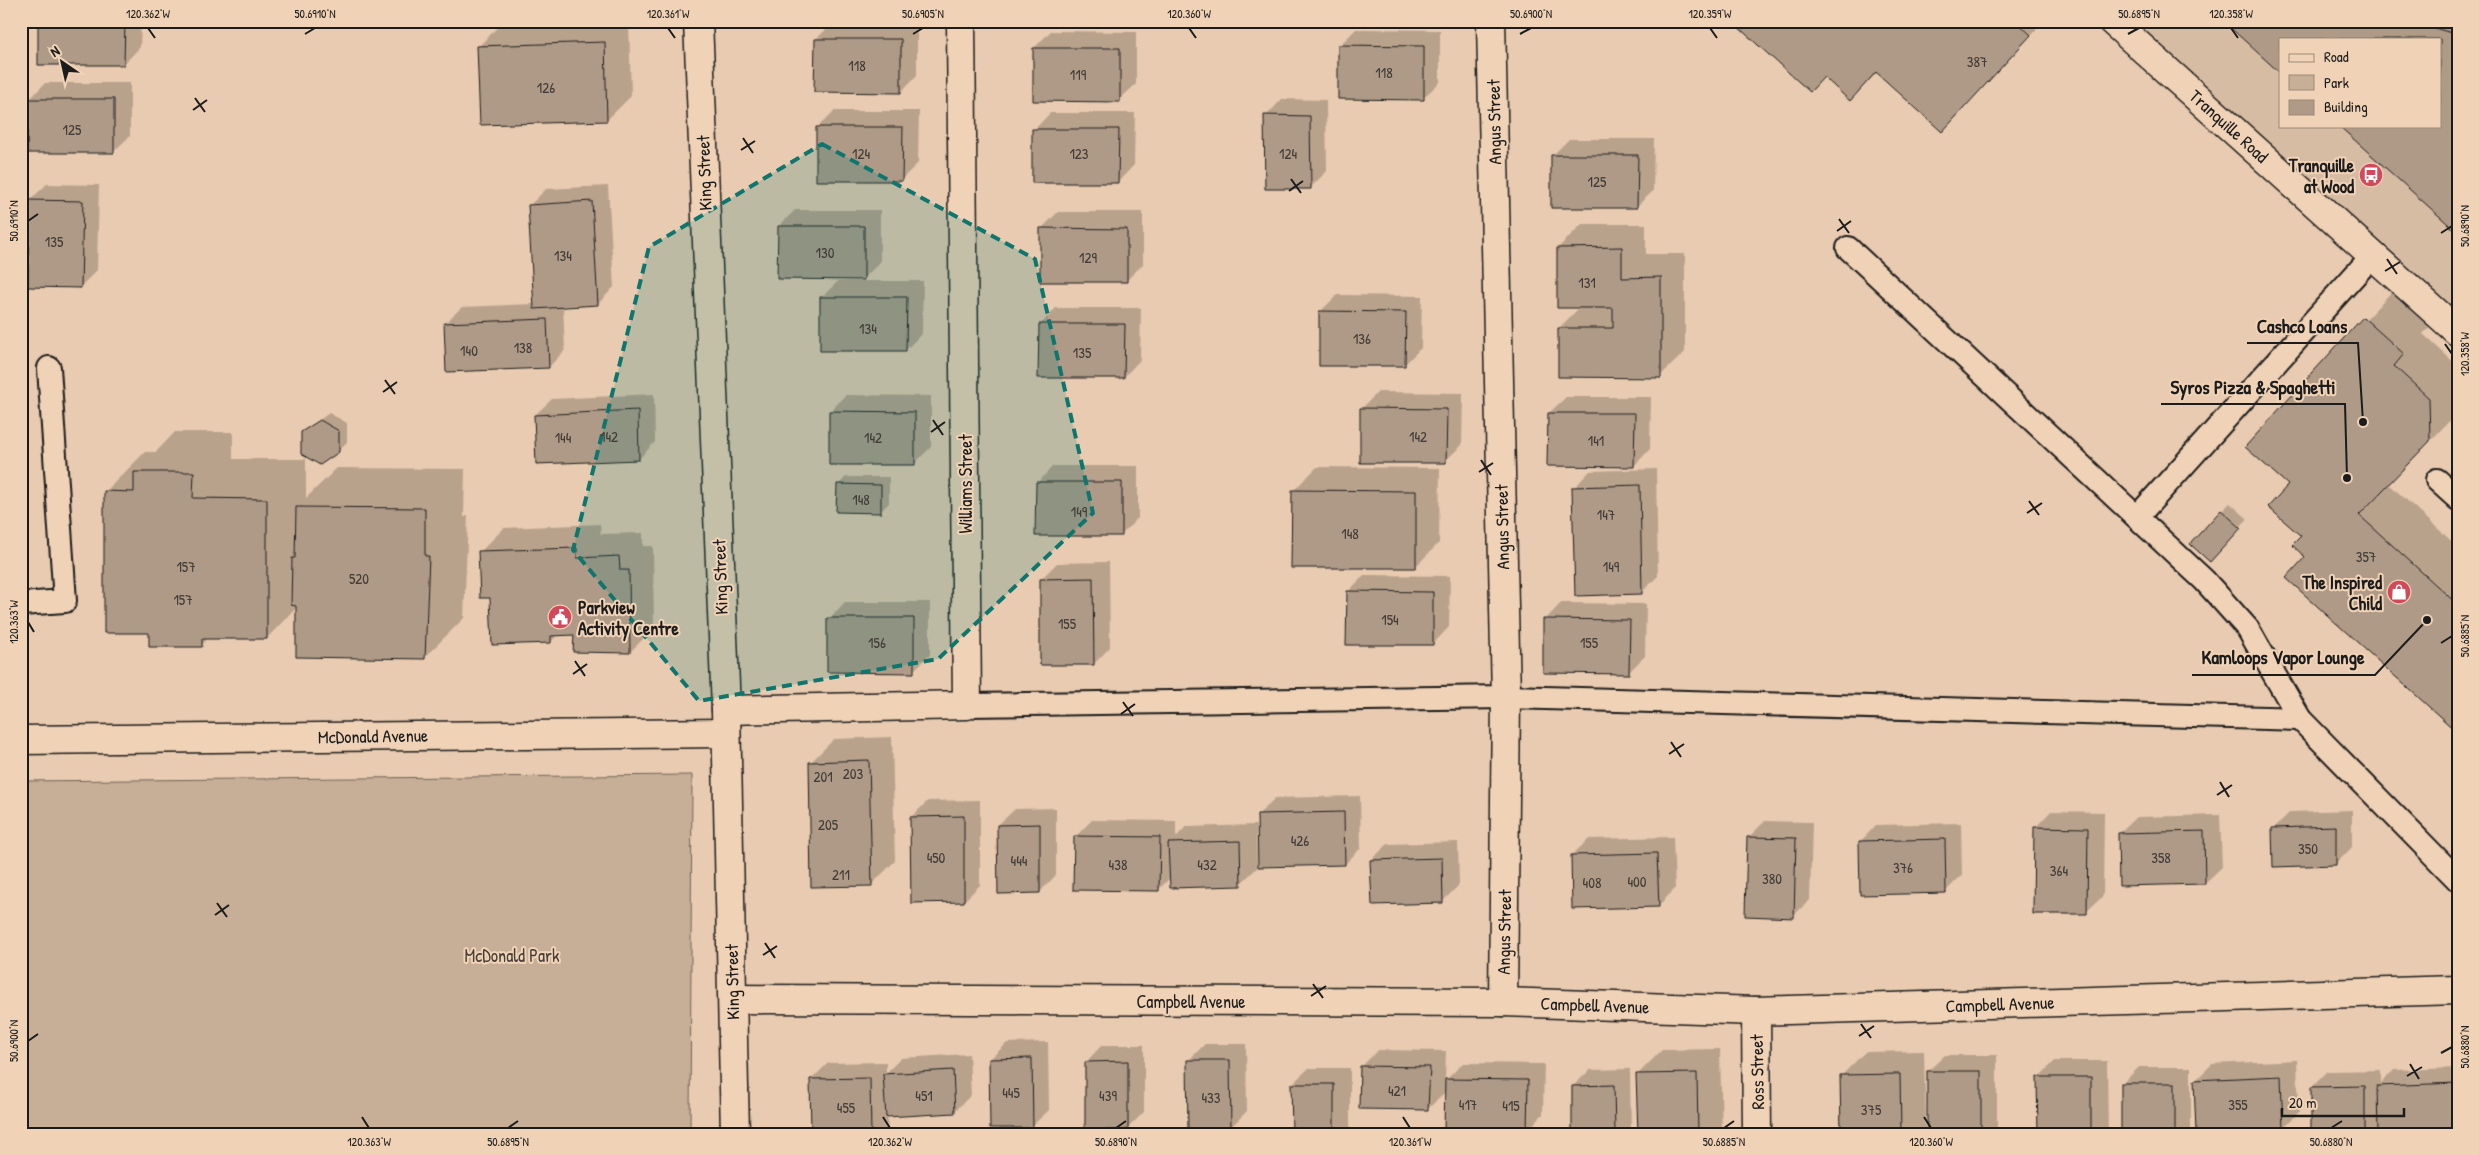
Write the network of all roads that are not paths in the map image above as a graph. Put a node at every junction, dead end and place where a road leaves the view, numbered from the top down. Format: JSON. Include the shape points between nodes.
{"nodes":[{"id":1,"x":698,"y":21,"type":"edge"},
{"id":2,"x":961,"y":21,"type":"edge"},
{"id":3,"x":1491,"y":21,"type":"edge"},
{"id":4,"x":2112,"y":21,"type":"edge"},
{"id":5,"x":1848,"y":248,"type":"dead end"},
{"id":6,"x":2373,"y":255,"type":"junction"},
{"id":7,"x":2458,"y":332,"type":"edge"},
{"id":8,"x":49,"y":368,"type":"dead end"},
{"id":9,"x":2437,"y":480,"type":"dead end"},
{"id":10,"x":2458,"y":499,"type":"edge"},
{"id":11,"x":2137,"y":517,"type":"junction"},
{"id":12,"x":21,"y":604,"type":"edge"},
{"id":13,"x":1506,"y":697,"type":"junction"},
{"id":14,"x":966,"y":705,"type":"junction"},
{"id":15,"x":2300,"y":719,"type":"junction"},
{"id":16,"x":725,"y":722,"type":"junction"},
{"id":17,"x":21,"y":740,"type":"edge"},
{"id":18,"x":2458,"y":880,"type":"edge"},
{"id":19,"x":2458,"y":990,"type":"edge"},
{"id":20,"x":733,"y":999,"type":"junction"},
{"id":21,"x":1503,"y":1002,"type":"junction"},
{"id":22,"x":1756,"y":1011,"type":"junction"},
{"id":23,"x":735,"y":1134,"type":"edge"},
{"id":24,"x":1757,"y":1134,"type":"edge"}],
"edges":[{"from":1,"to":16,"type":"street","name":"King Street"},
{"from":2,"to":14,"type":"street","name":"Williams Street"},
{"from":3,"to":13,"type":"street","name":"Angus Street"},
{"from":4,"to":6,"type":"street","name":"Tranquille Road"},
{"from":5,"to":11,"type":"lane"},
{"from":6,"to":7,"type":"street","name":"Tranquille Road"},
{"from":6,"to":11,"type":"lane"},
{"from":8,"to":12,"type":"lane","via":[[65,601]]},
{"from":9,"to":10,"type":"lane"},
{"from":11,"to":15,"type":"lane","via":[[2204,580],[2248,629]]},
{"from":13,"to":14,"type":"lane"},
{"from":13,"to":15,"type":"lane"},
{"from":13,"to":21,"type":"street","name":"Angus Street"},
{"from":14,"to":16,"type":"street"},
{"from":15,"to":18,"type":"lane"},
{"from":16,"to":17,"type":"street","name":"McDonald Avenue"},
{"from":16,"to":20,"type":"street","name":"King Street"},
{"from":19,"to":22,"type":"street","name":"Campbell Avenue"},
{"from":20,"to":21,"type":"street","name":"Campbell Avenue"},
{"from":20,"to":23,"type":"street","name":"King Street"},
{"from":21,"to":22,"type":"street","name":"Campbell Avenue"},
{"from":22,"to":24,"type":"street","name":"Ross Street"}]}
